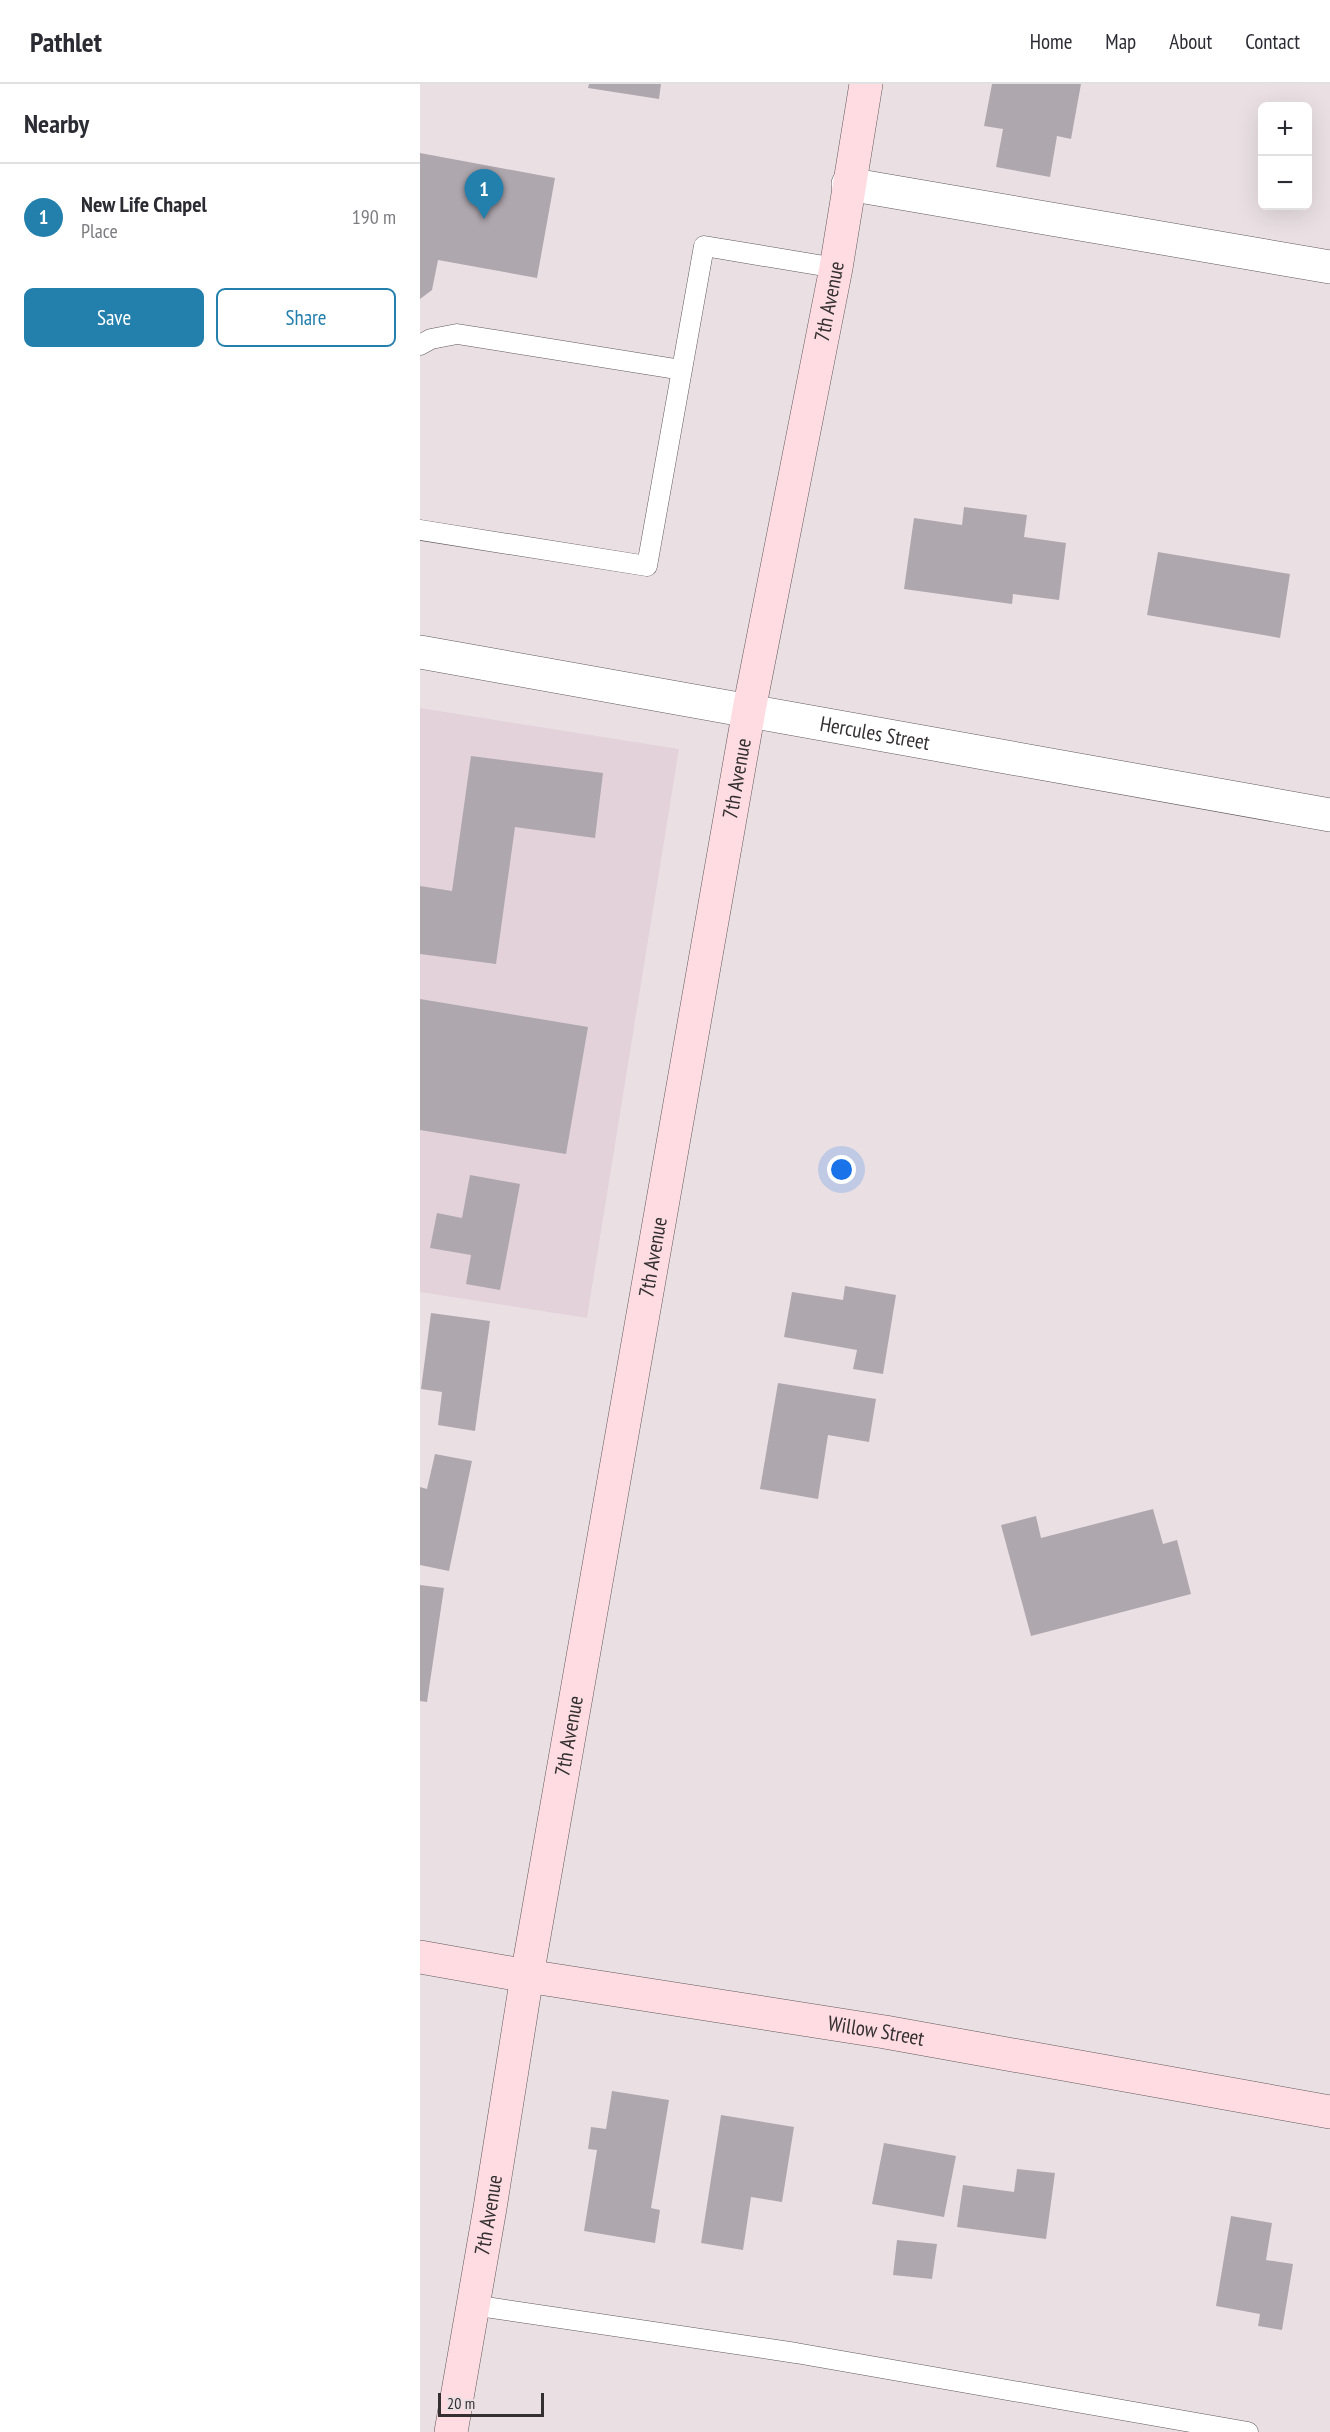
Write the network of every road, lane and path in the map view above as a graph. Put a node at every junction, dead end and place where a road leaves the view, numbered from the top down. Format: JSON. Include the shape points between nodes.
{"nodes":[{"id":1,"x":866,"y":84,"type":"edge"},
{"id":2,"x":848,"y":184,"type":"junction"},
{"id":3,"x":1330,"y":267,"type":"edge"},
{"id":4,"x":836,"y":268,"type":"junction"},
{"id":5,"x":420,"y":345,"type":"edge"},
{"id":6,"x":682,"y":370,"type":"junction"},
{"id":7,"x":420,"y":530,"type":"edge"},
{"id":8,"x":420,"y":652,"type":"edge"},
{"id":9,"x":749,"y":710,"type":"junction"},
{"id":10,"x":1330,"y":815,"type":"edge"},
{"id":11,"x":420,"y":1957,"type":"edge"},
{"id":12,"x":527,"y":1976,"type":"junction"},
{"id":13,"x":1330,"y":2112,"type":"edge"},
{"id":14,"x":472,"y":2305,"type":"junction"},
{"id":15,"x":451,"y":2432,"type":"edge"},
{"id":16,"x":1248,"y":2432,"type":"edge"}],
"edges":[{"from":1,"to":2,"type":"street","name":"7th Avenue"},
{"from":2,"to":3,"type":"street"},
{"from":2,"to":4,"type":"street","name":"7th Avenue"},
{"from":4,"to":6,"type":"lane","via":[[704,246]]},
{"from":4,"to":9,"type":"street","name":"7th Avenue"},
{"from":5,"to":6,"type":"lane","via":[[457,334]]},
{"from":6,"to":7,"type":"lane","via":[[647,566]]},
{"from":8,"to":9,"type":"street","name":"Hercules Street"},
{"from":9,"to":10,"type":"street","name":"Hercules Street"},
{"from":9,"to":12,"type":"street","name":"7th Avenue"},
{"from":11,"to":12,"type":"street","name":"Willow Street"},
{"from":12,"to":13,"type":"street","name":"Willow Street","via":[[885,2032]]},
{"from":12,"to":14,"type":"street","name":"7th Avenue"},
{"from":14,"to":15,"type":"street","name":"7th Avenue"},
{"from":14,"to":16,"type":"lane","via":[[796,2353]]}]}
